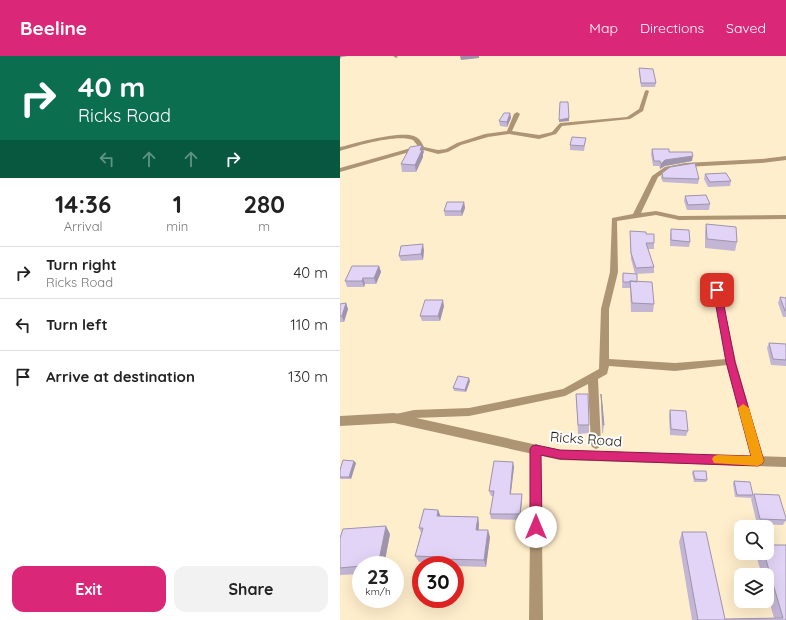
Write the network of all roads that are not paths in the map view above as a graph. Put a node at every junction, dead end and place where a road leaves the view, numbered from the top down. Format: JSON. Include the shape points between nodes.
{"nodes":[{"id":1,"x":647,"y":91,"type":"dead end"},
{"id":2,"x":518,"y":114,"type":"dead end"},
{"id":3,"x":509,"y":132,"type":"junction"},
{"id":4,"x":422,"y":148,"type":"junction"},
{"id":5,"x":340,"y":150,"type":"edge"},
{"id":6,"x":786,"y":158,"type":"edge"},
{"id":7,"x":340,"y":170,"type":"edge"},
{"id":8,"x":636,"y":216,"type":"junction"},
{"id":9,"x":786,"y":217,"type":"edge"},
{"id":10,"x":717,"y":290,"type":"dead end"},
{"id":11,"x":604,"y":362,"type":"junction"},
{"id":12,"x":731,"y":362,"type":"junction"},
{"id":13,"x":592,"y":377,"type":"junction"},
{"id":14,"x":394,"y":418,"type":"junction"},
{"id":15,"x":340,"y":420,"type":"edge"},
{"id":16,"x":596,"y":444,"type":"dead end"},
{"id":17,"x":536,"y":449,"type":"junction"},
{"id":18,"x":758,"y":461,"type":"junction"},
{"id":19,"x":786,"y":462,"type":"edge"},
{"id":20,"x":536,"y":620,"type":"edge"}],
"edges":[{"from":1,"to":3,"type":"street","via":[[641,110],[628,118],[560,125],[554,133],[539,137]]},
{"from":2,"to":3,"type":"street"},
{"from":3,"to":4,"type":"street","via":[[487,134],[438,152]]},
{"from":4,"to":5,"type":"street","via":[[418,140],[412,137],[349,146]]},
{"from":4,"to":7,"type":"street","via":[[395,154],[356,168]]},
{"from":6,"to":8,"type":"street","via":[[667,168],[655,176]]},
{"from":8,"to":9,"type":"street","via":[[656,213],[679,218]]},
{"from":8,"to":11,"type":"street","via":[[614,219],[614,272],[606,310]]},
{"from":10,"to":12,"type":"street"},
{"from":11,"to":12,"type":"street","via":[[675,367]]},
{"from":11,"to":13,"type":"street","via":[[604,371]]},
{"from":12,"to":18,"type":"street"},
{"from":13,"to":14,"type":"street","via":[[565,392],[469,412],[414,414]]},
{"from":13,"to":16,"type":"street"},
{"from":14,"to":15,"type":"street","name":"Ricks Road"},
{"from":14,"to":17,"type":"street","name":"Ricks Road"},
{"from":17,"to":18,"type":"street","name":"Ricks Road","via":[[560,455]]},
{"from":17,"to":20,"type":"street"},
{"from":18,"to":19,"type":"street","name":"Ricks Road"}]}
